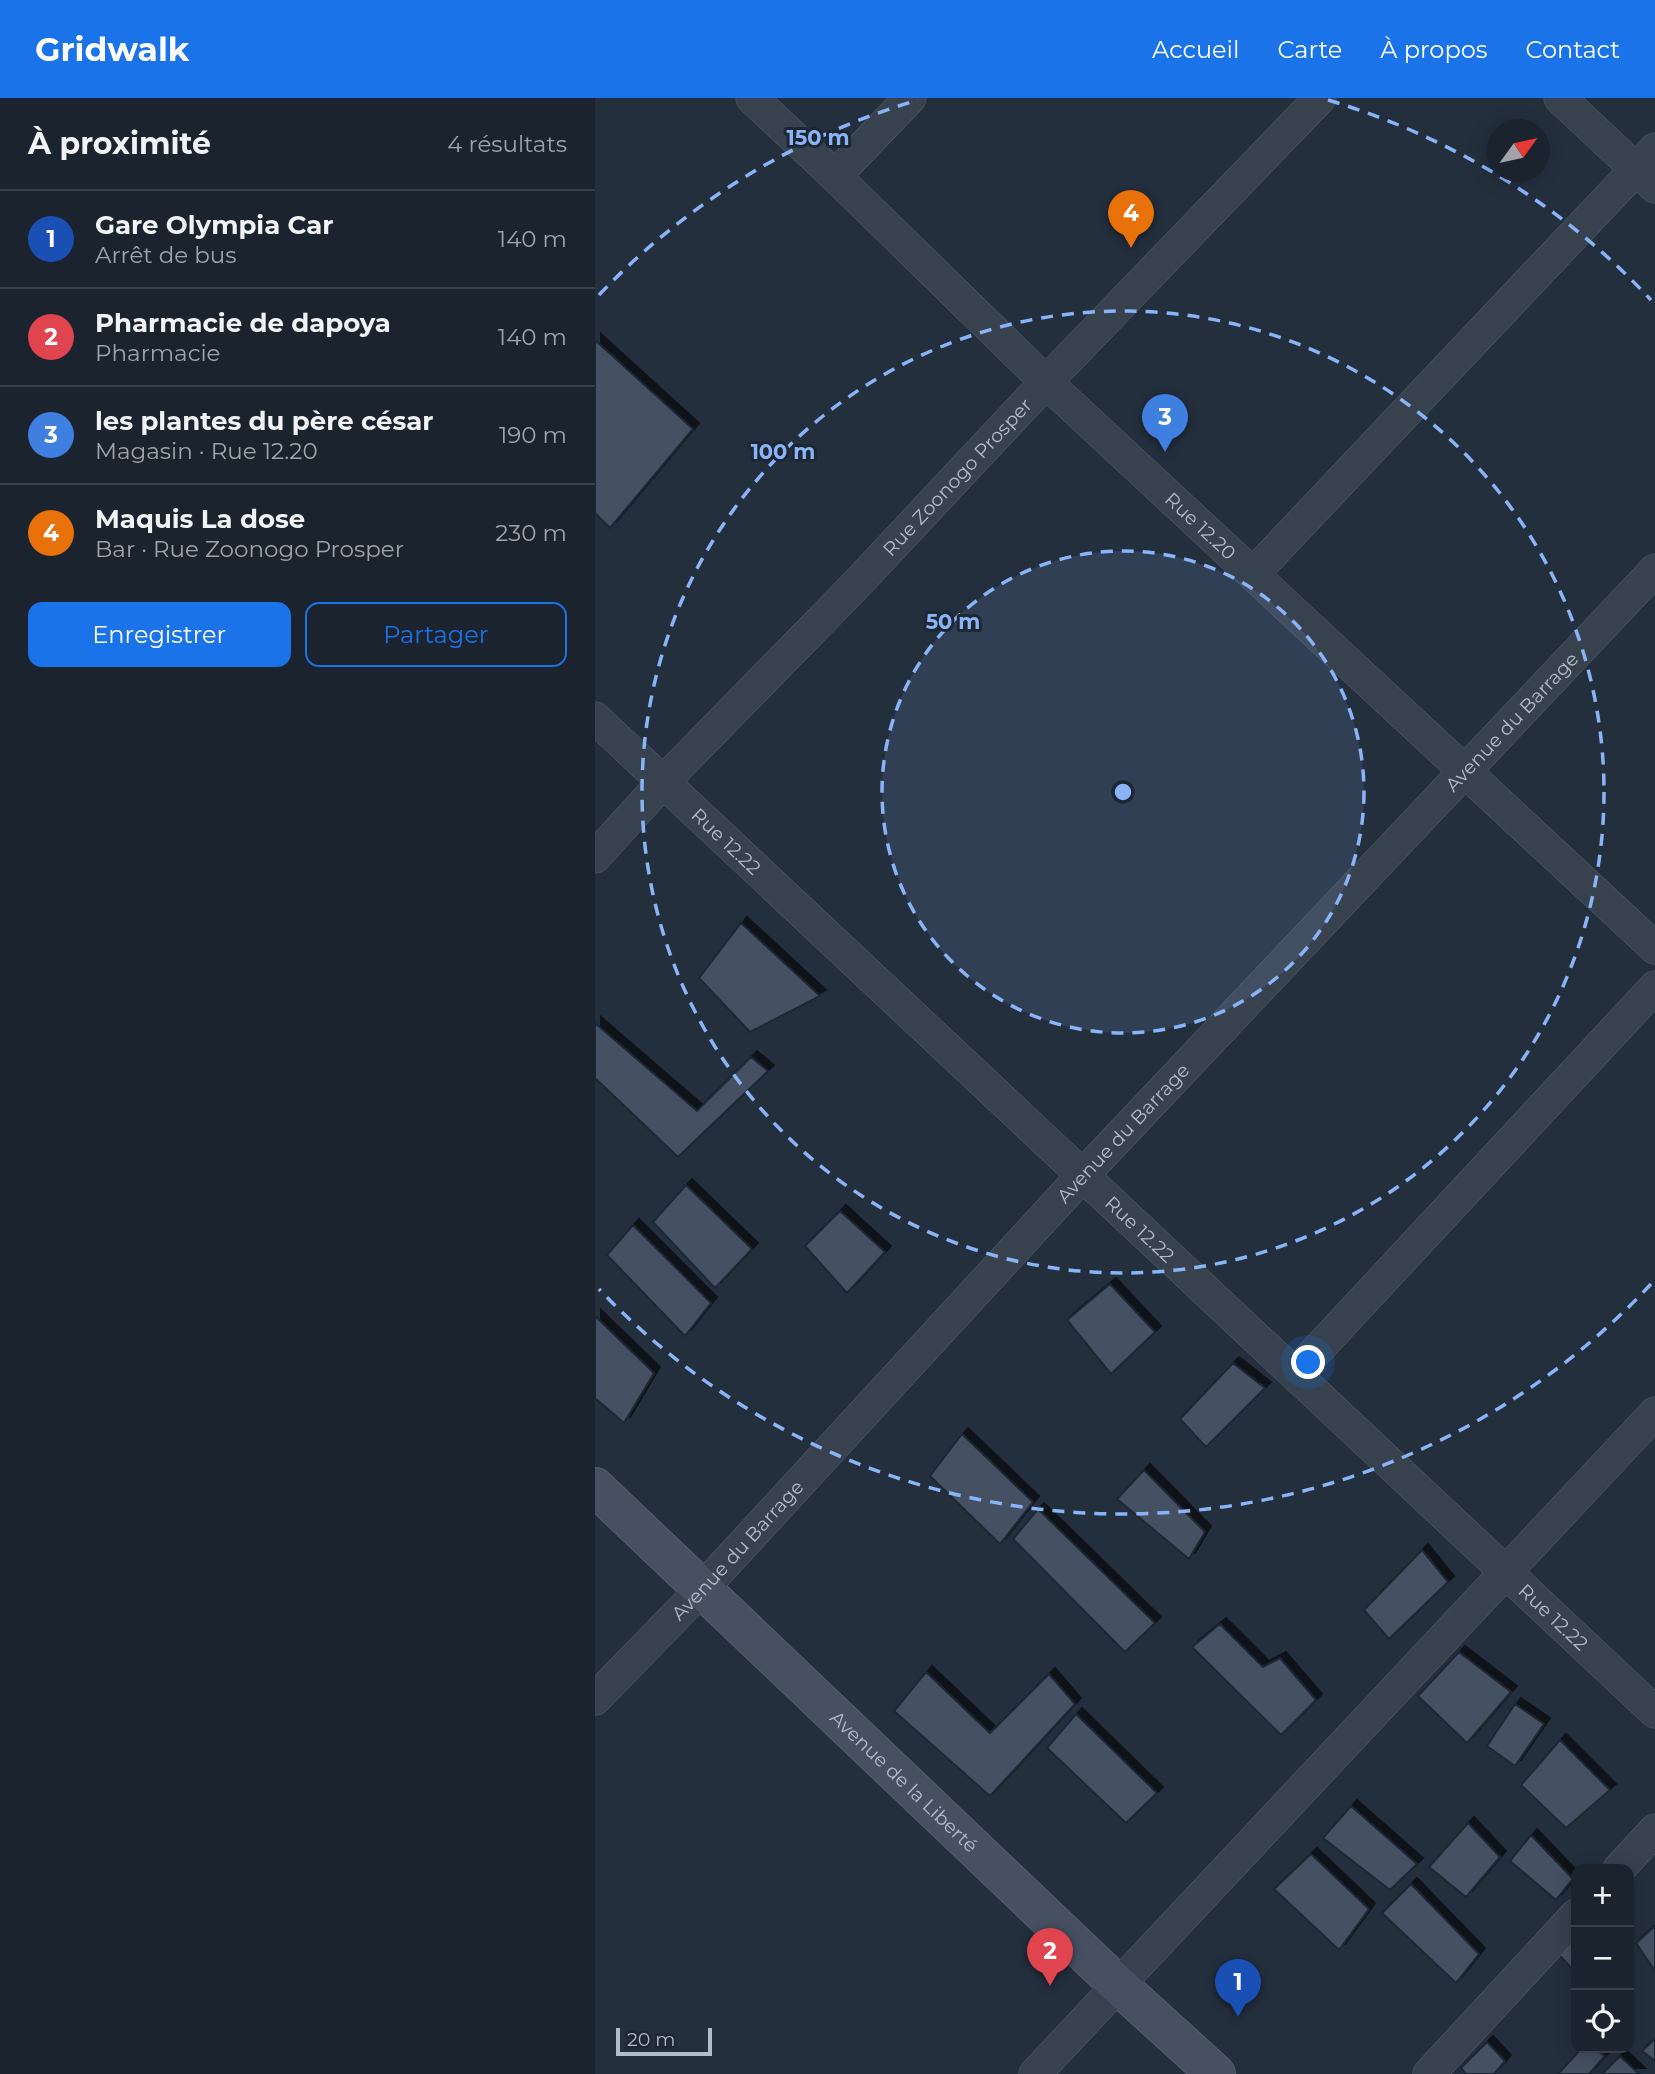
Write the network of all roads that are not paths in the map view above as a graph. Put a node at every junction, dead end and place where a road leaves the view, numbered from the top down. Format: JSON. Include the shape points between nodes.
{"nodes":[{"id":1,"x":752,"y":98,"type":"edge"},
{"id":2,"x":910,"y":98,"type":"edge"},
{"id":3,"x":1320,"y":98,"type":"edge"},
{"id":4,"x":1560,"y":98,"type":"edge"},
{"id":5,"x":1649,"y":169,"type":"edge"},
{"id":6,"x":835,"y":176,"type":"junction"},
{"id":7,"x":1046,"y":382,"type":"junction"},
{"id":8,"x":1655,"y":570,"type":"edge"},
{"id":9,"x":1253,"y":575,"type":"junction"},
{"id":10,"x":595,"y":718,"type":"edge"},
{"id":11,"x":1464,"y":772,"type":"junction"},
{"id":12,"x":663,"y":782,"type":"junction"},
{"id":13,"x":595,"y":857,"type":"edge"},
{"id":14,"x":1655,"y":948,"type":"edge"},
{"id":15,"x":1655,"y":987,"type":"edge"},
{"id":16,"x":1083,"y":1175,"type":"junction"},
{"id":17,"x":1295,"y":1374,"type":"junction"},
{"id":18,"x":1655,"y":1413,"type":"edge"},
{"id":19,"x":595,"y":1488,"type":"edge"},
{"id":20,"x":1505,"y":1571,"type":"junction"},
{"id":21,"x":702,"y":1589,"type":"junction"},
{"id":22,"x":595,"y":1699,"type":"edge"},
{"id":23,"x":1655,"y":1712,"type":"edge"},
{"id":24,"x":1655,"y":1830,"type":"edge"},
{"id":25,"x":1624,"y":1864,"type":"edge"},
{"id":26,"x":1571,"y":1920,"type":"edge"},
{"id":27,"x":1117,"y":1984,"type":"junction"},
{"id":28,"x":1035,"y":2074,"type":"edge"},
{"id":29,"x":1216,"y":2074,"type":"edge"},
{"id":30,"x":1429,"y":2074,"type":"edge"}],
"edges":[{"from":1,"to":6,"type":"street","name":"Rue 12.20"},
{"from":2,"to":6,"type":"street"},
{"from":3,"to":7,"type":"street","name":"Rue Zoonogo Prosper"},
{"from":4,"to":5,"type":"street"},
{"from":5,"to":9,"type":"street"},
{"from":6,"to":7,"type":"street","name":"Rue 12.20"},
{"from":7,"to":9,"type":"street","name":"Rue 12.20"},
{"from":7,"to":12,"type":"street","name":"Rue Zoonogo Prosper"},
{"from":8,"to":11,"type":"street","name":"Avenue du Barrage"},
{"from":9,"to":11,"type":"street","name":"Rue 12.20"},
{"from":10,"to":12,"type":"street","name":"Rue 12.22"},
{"from":11,"to":14,"type":"street","name":"Rue 12.20"},
{"from":11,"to":16,"type":"street","name":"Avenue du Barrage"},
{"from":12,"to":13,"type":"street","name":"Rue Zoonogo Prosper"},
{"from":12,"to":16,"type":"street","name":"Rue 12.22"},
{"from":15,"to":17,"type":"street"},
{"from":16,"to":17,"type":"street","name":"Rue 12.22"},
{"from":16,"to":21,"type":"street","name":"Avenue du Barrage"},
{"from":17,"to":20,"type":"street","name":"Rue 12.22"},
{"from":18,"to":20,"type":"street"},
{"from":19,"to":21,"type":"main road","name":"Avenue de la Liberté"},
{"from":20,"to":23,"type":"street","name":"Rue 12.22"},
{"from":20,"to":27,"type":"street"},
{"from":21,"to":22,"type":"street","name":"Avenue du Barrage"},
{"from":21,"to":27,"type":"main road","name":"Avenue de la Liberté"},
{"from":24,"to":25,"type":"street"},
{"from":26,"to":30,"type":"street"},
{"from":27,"to":28,"type":"street"},
{"from":27,"to":29,"type":"main road","name":"Avenue de la Liberté"}]}
